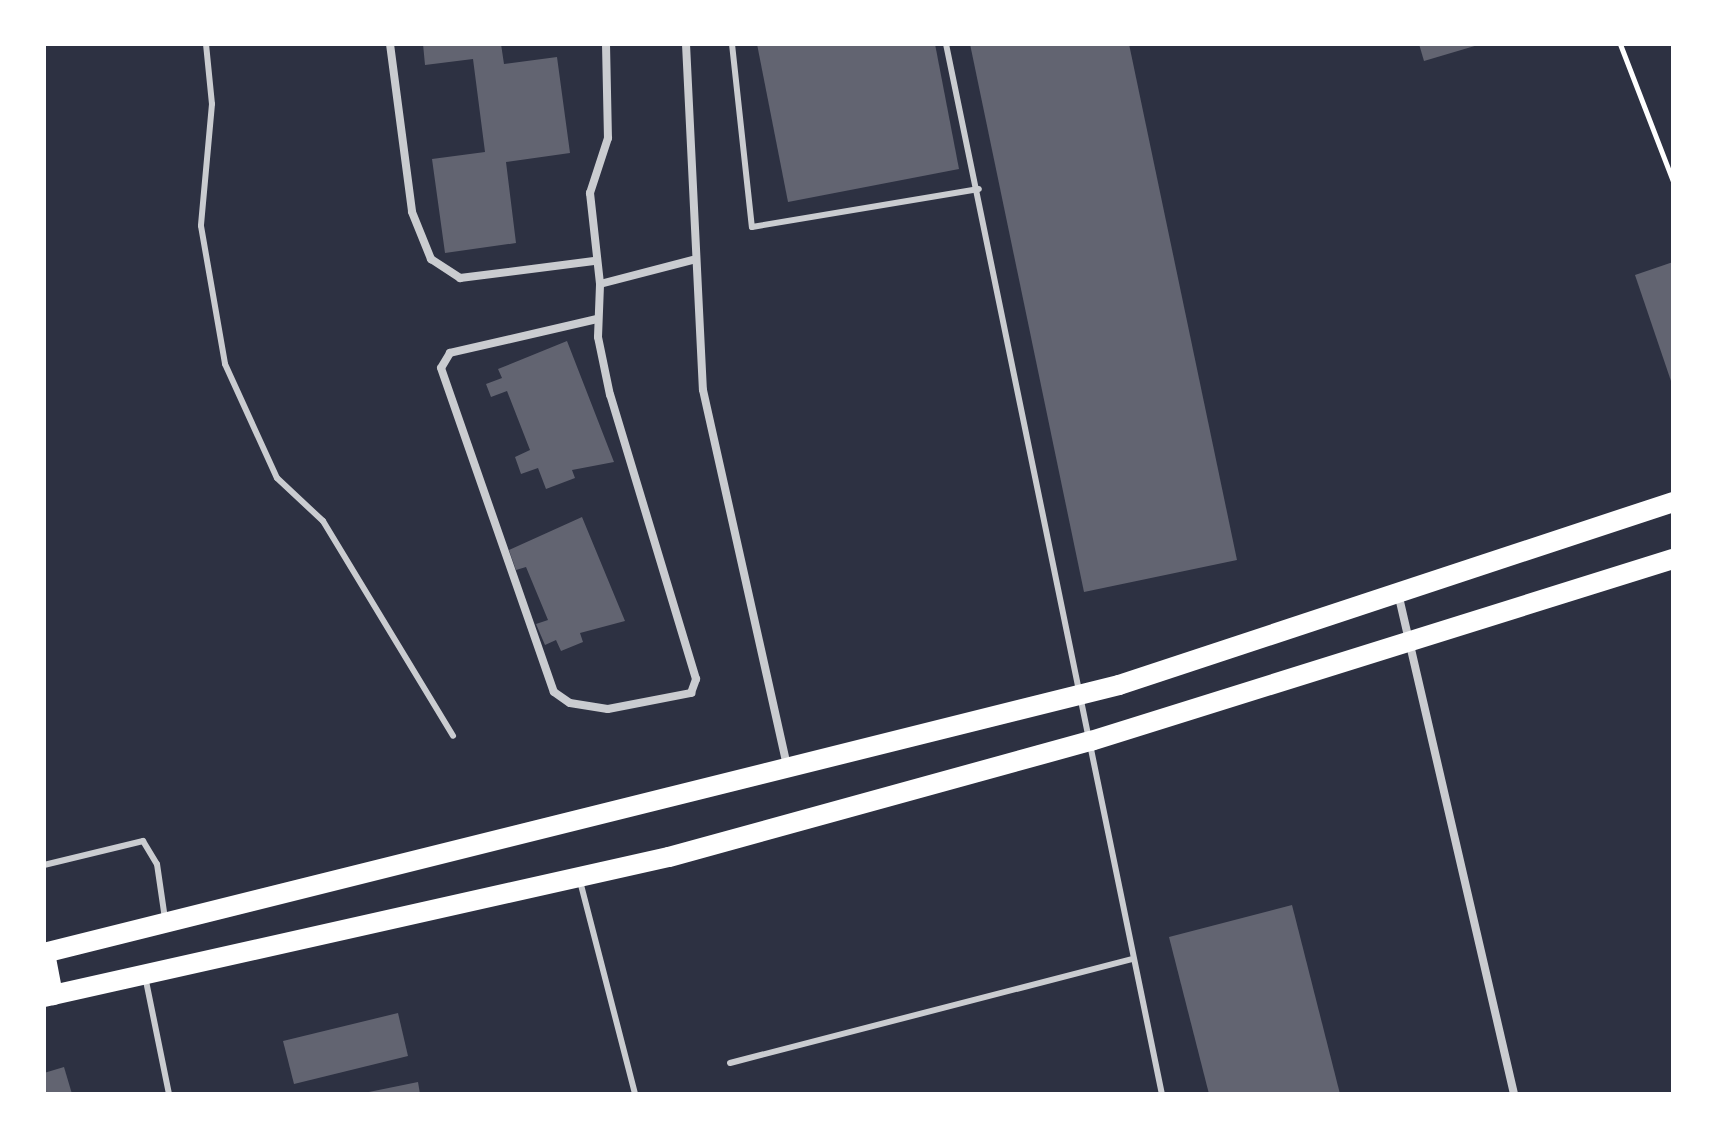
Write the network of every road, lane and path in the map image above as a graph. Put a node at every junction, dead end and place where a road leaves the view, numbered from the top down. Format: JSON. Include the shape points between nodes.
{"nodes":[{"id":1,"x":206,"y":44,"type":"edge"},
{"id":2,"x":390,"y":44,"type":"edge"},
{"id":3,"x":606,"y":44,"type":"edge"},
{"id":4,"x":686,"y":44,"type":"edge"},
{"id":5,"x":732,"y":44,"type":"edge"},
{"id":6,"x":946,"y":44,"type":"edge"},
{"id":7,"x":1620,"y":44,"type":"edge"},
{"id":8,"x":1673,"y":181,"type":"edge"},
{"id":9,"x":979,"y":189,"type":"junction"},
{"id":10,"x":693,"y":260,"type":"junction"},
{"id":11,"x":594,"y":261,"type":"junction"},
{"id":12,"x":600,"y":284,"type":"junction"},
{"id":13,"x":597,"y":319,"type":"junction"},
{"id":14,"x":1673,"y":502,"type":"edge"},
{"id":15,"x":1673,"y":559,"type":"edge"},
{"id":16,"x":1398,"y":593,"type":"junction"},
{"id":17,"x":1412,"y":638,"type":"junction"},
{"id":18,"x":1080,"y":690,"type":"junction"},
{"id":19,"x":453,"y":736,"type":"dead end"},
{"id":20,"x":1091,"y":741,"type":"junction"},
{"id":21,"x":789,"y":771,"type":"junction"},
{"id":22,"x":44,"y":865,"type":"edge"},
{"id":23,"x":579,"y":878,"type":"junction"},
{"id":24,"x":165,"y":924,"type":"junction"},
{"id":25,"x":44,"y":953,"type":"edge"},
{"id":26,"x":1131,"y":959,"type":"junction"},
{"id":27,"x":145,"y":975,"type":"junction"},
{"id":28,"x":48,"y":996,"type":"edge"},
{"id":29,"x":730,"y":1063,"type":"dead end"},
{"id":30,"x":169,"y":1094,"type":"edge"},
{"id":31,"x":635,"y":1094,"type":"edge"},
{"id":32,"x":1162,"y":1094,"type":"edge"},
{"id":33,"x":1514,"y":1094,"type":"edge"}],
"edges":[{"from":1,"to":19,"type":"lane","via":[[212,104],[201,226],[225,364],[277,478],[323,521]]},
{"from":2,"to":11,"type":"street","via":[[412,212],[431,259],[460,278]]},
{"from":3,"to":11,"type":"street","via":[[608,138],[590,193]]},
{"from":4,"to":10,"type":"street"},
{"from":5,"to":9,"type":"lane","via":[[752,227]]},
{"from":6,"to":9,"type":"lane"},
{"from":7,"to":8,"type":"path"},
{"from":9,"to":18,"type":"lane"},
{"from":10,"to":12,"type":"street"},
{"from":10,"to":21,"type":"street","via":[[703,390]]},
{"from":11,"to":12,"type":"street"},
{"from":12,"to":13,"type":"street"},
{"from":13,"to":13,"type":"street","via":[[450,353],[441,368],[554,692],[570,703],[608,709],[691,693],[696,679],[610,395]]},
{"from":14,"to":16,"type":"main road"},
{"from":15,"to":17,"type":"main road"},
{"from":16,"to":17,"type":"street"},
{"from":16,"to":18,"type":"main road","via":[[1119,685]]},
{"from":17,"to":20,"type":"main road"},
{"from":17,"to":33,"type":"street"},
{"from":18,"to":20,"type":"lane"},
{"from":18,"to":21,"type":"main road"},
{"from":20,"to":23,"type":"main road"},
{"from":20,"to":26,"type":"lane"},
{"from":21,"to":24,"type":"main road"},
{"from":22,"to":24,"type":"lane","via":[[143,841],[157,864]]},
{"from":23,"to":27,"type":"main road"},
{"from":23,"to":31,"type":"lane"},
{"from":24,"to":25,"type":"main road"},
{"from":25,"to":28,"type":"main road"},
{"from":26,"to":29,"type":"lane"},
{"from":26,"to":32,"type":"lane"},
{"from":27,"to":28,"type":"main road"},
{"from":27,"to":30,"type":"lane"}]}
